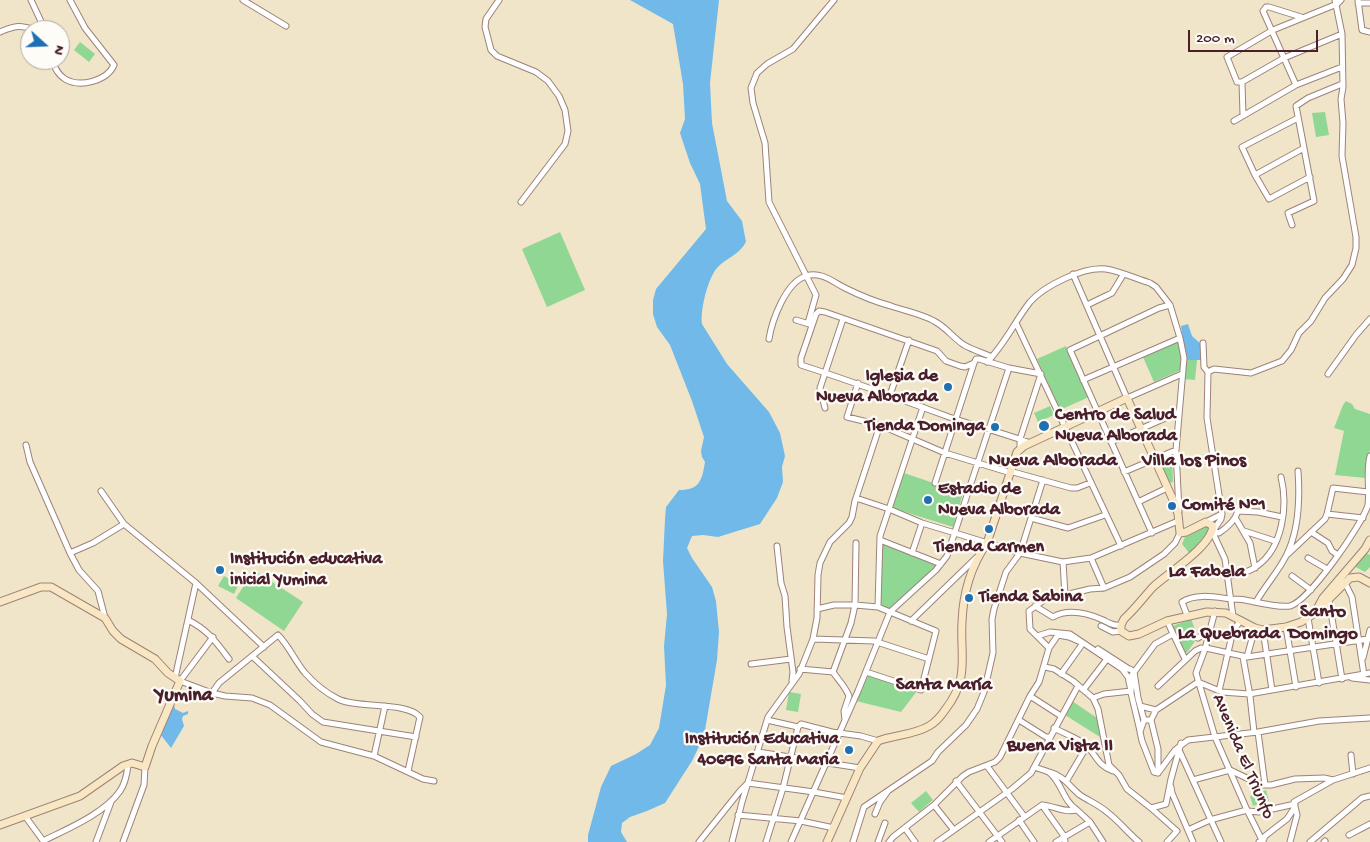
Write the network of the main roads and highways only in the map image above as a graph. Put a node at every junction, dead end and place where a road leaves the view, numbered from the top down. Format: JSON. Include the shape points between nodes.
{"nodes":[{"id":1,"x":1370,"y":540,"type":"edge"},
{"id":2,"x":1368,"y":551,"type":"edge"},
{"id":3,"x":1370,"y":582,"type":"edge"},
{"id":4,"x":0,"y":602,"type":"edge"},
{"id":5,"x":1315,"y":613,"type":"junction"},
{"id":6,"x":0,"y":825,"type":"edge"},
{"id":7,"x":827,"y":842,"type":"edge"}],
"edges":[{"from":1,"to":2,"type":"main road"},
{"from":2,"to":5,"type":"main road","via":[[1324,598]]},
{"from":3,"to":5,"type":"main road","via":[[1364,578],[1350,578]]},
{"from":4,"to":6,"type":"main road","via":[[41,587],[51,587],[105,618],[121,639],[155,659],[178,680],[145,767],[122,766],[80,796]]},
{"from":5,"to":7,"type":"main road","via":[[1286,627],[1263,630],[1215,611],[1167,620],[1129,636],[1121,628],[1124,619],[1171,571],[1193,555],[1213,526],[1206,522],[1180,533],[1178,517],[1167,488],[1127,398],[1064,427],[1017,452],[987,543],[971,574],[962,622],[962,674],[953,699],[928,727],[878,742],[860,768]]}]}
